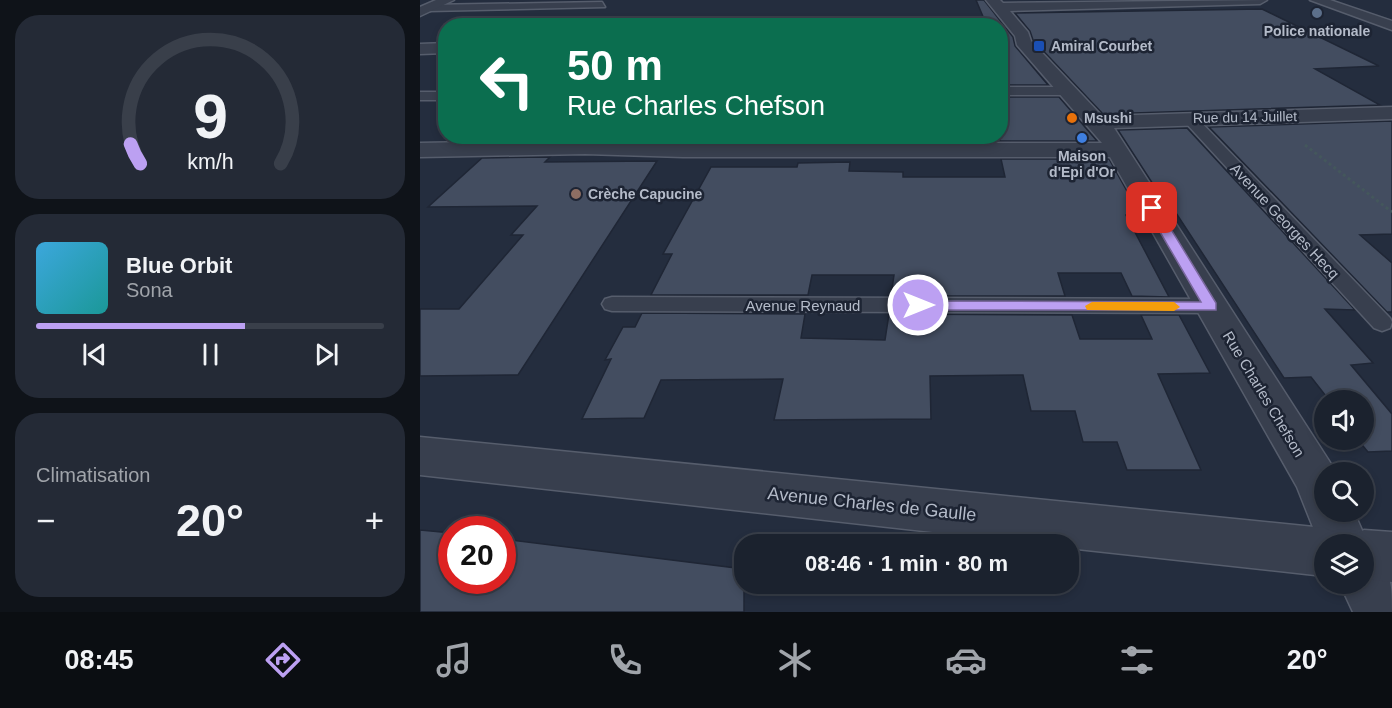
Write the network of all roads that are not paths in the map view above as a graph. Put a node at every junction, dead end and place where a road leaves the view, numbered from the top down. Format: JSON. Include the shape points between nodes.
{"nodes":[{"id":1,"x":447,"y":0,"type":"edge"},
{"id":2,"x":1260,"y":0,"type":"edge"},
{"id":3,"x":1317,"y":0,"type":"edge"},
{"id":4,"x":995,"y":3,"type":"edge"},
{"id":5,"x":602,"y":4,"type":"dead end"},
{"id":6,"x":424,"y":10,"type":"edge"},
{"id":7,"x":1392,"y":26,"type":"edge"},
{"id":8,"x":438,"y":48,"type":"edge"},
{"id":9,"x":420,"y":49,"type":"edge"},
{"id":10,"x":1008,"y":91,"type":"edge"},
{"id":11,"x":1069,"y":91,"type":"junction"},
{"id":12,"x":420,"y":96,"type":"edge"},
{"id":13,"x":438,"y":96,"type":"edge"},
{"id":14,"x":1392,"y":113,"type":"edge"},
{"id":15,"x":1189,"y":118,"type":"junction"},
{"id":16,"x":1098,"y":122,"type":"junction"},
{"id":17,"x":420,"y":150,"type":"edge"},
{"id":18,"x":1117,"y":150,"type":"junction"},
{"id":19,"x":612,"y":304,"type":"dead end"},
{"id":20,"x":1211,"y":306,"type":"junction"},
{"id":21,"x":1382,"y":323,"type":"dead end"},
{"id":22,"x":420,"y":456,"type":"edge"},
{"id":23,"x":1314,"y":476,"type":"edge"},
{"id":24,"x":1314,"y":551,"type":"edge"},
{"id":25,"x":1374,"y":556,"type":"edge"},
{"id":26,"x":1392,"y":557,"type":"edge"},
{"id":27,"x":1372,"y":594,"type":"edge"},
{"id":28,"x":1382,"y":612,"type":"edge"}],
"edges":[{"from":1,"to":6,"type":"street"},
{"from":2,"to":4,"type":"street"},
{"from":3,"to":7,"type":"street"},
{"from":4,"to":11,"type":"street","name":"Rue Charles Chefson","via":[[1023,35],[1017,40]]},
{"from":5,"to":6,"type":"lane"},
{"from":8,"to":9,"type":"street"},
{"from":10,"to":11,"type":"lane"},
{"from":11,"to":16,"type":"street","name":"Rue Charles Chefson"},
{"from":12,"to":13,"type":"lane"},
{"from":14,"to":15,"type":"street","name":"Rue du 14 Juillet"},
{"from":15,"to":16,"type":"street","name":"Rue du 14 Juillet"},
{"from":15,"to":21,"type":"lane","name":"Avenue Georges Hecq"},
{"from":16,"to":18,"type":"street","name":"Rue Charles Chefson"},
{"from":17,"to":18,"type":"street"},
{"from":18,"to":20,"type":"street","name":"Rue Charles Chefson"},
{"from":19,"to":20,"type":"lane","name":"Avenue Reynaud"},
{"from":20,"to":23,"type":"street","name":"Rue Charles Chefson"},
{"from":22,"to":24,"type":"street","name":"Avenue Charles de Gaulle"},
{"from":25,"to":26,"type":"street"},
{"from":27,"to":28,"type":"street"}]}
